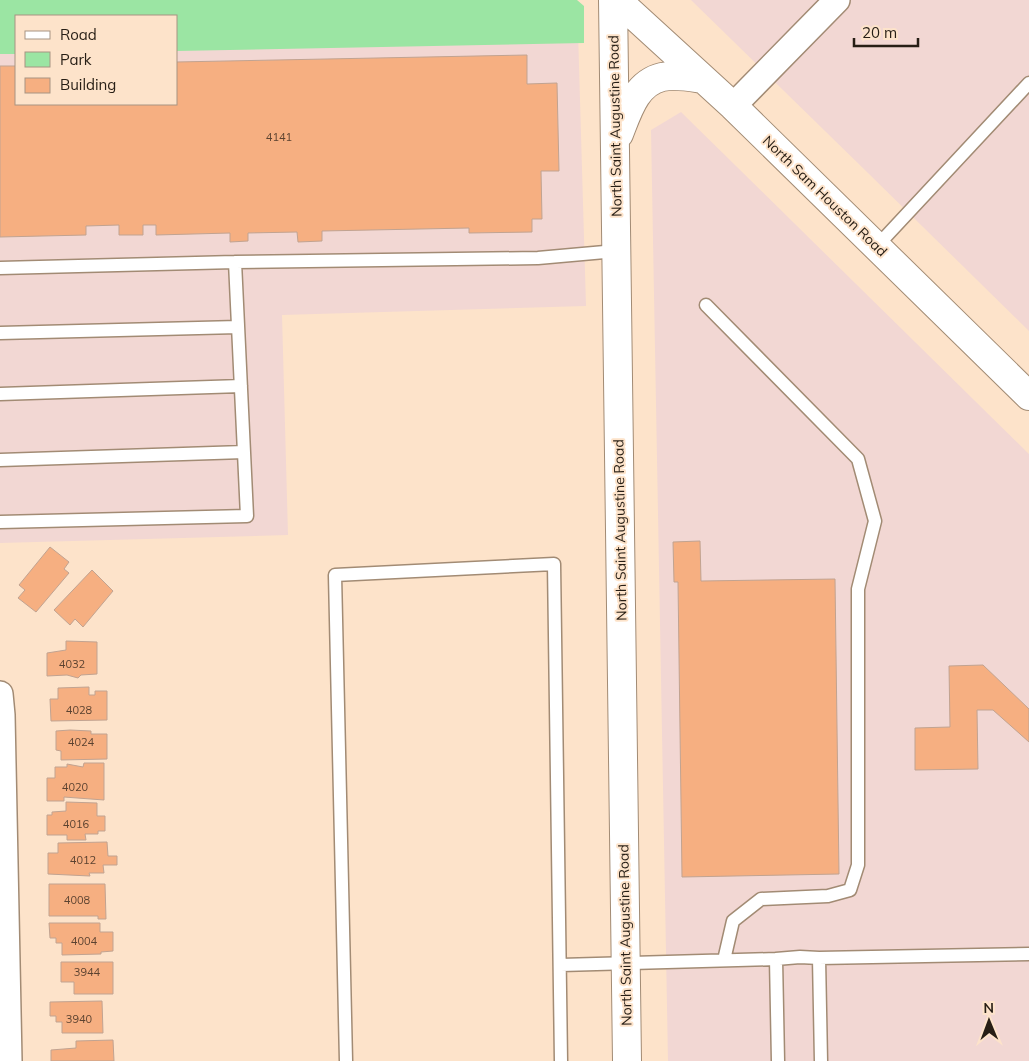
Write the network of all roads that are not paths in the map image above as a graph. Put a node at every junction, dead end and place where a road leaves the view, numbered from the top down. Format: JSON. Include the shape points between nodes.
{"nodes":[{"id":1,"x":613,"y":0,"type":"edge"},
{"id":2,"x":617,"y":0,"type":"edge"},
{"id":3,"x":837,"y":0,"type":"edge"},
{"id":4,"x":702,"y":79,"type":"junction"},
{"id":5,"x":1029,"y":83,"type":"edge"},
{"id":6,"x":733,"y":106,"type":"junction"},
{"id":7,"x":615,"y":144,"type":"junction"},
{"id":8,"x":877,"y":246,"type":"junction"},
{"id":9,"x":616,"y":251,"type":"junction"},
{"id":10,"x":235,"y":262,"type":"junction"},
{"id":11,"x":0,"y":268,"type":"edge"},
{"id":12,"x":706,"y":305,"type":"dead end"},
{"id":13,"x":238,"y":327,"type":"junction"},
{"id":14,"x":0,"y":333,"type":"edge"},
{"id":15,"x":241,"y":386,"type":"junction"},
{"id":16,"x":0,"y":394,"type":"edge"},
{"id":17,"x":1029,"y":396,"type":"edge"},
{"id":18,"x":244,"y":452,"type":"junction"},
{"id":19,"x":0,"y":460,"type":"edge"},
{"id":20,"x":0,"y":522,"type":"edge"},
{"id":21,"x":0,"y":694,"type":"edge"},
{"id":22,"x":1029,"y":954,"type":"edge"},
{"id":23,"x":819,"y":958,"type":"junction"},
{"id":24,"x":776,"y":959,"type":"junction"},
{"id":25,"x":724,"y":960,"type":"junction"},
{"id":26,"x":626,"y":963,"type":"junction"},
{"id":27,"x":561,"y":965,"type":"junction"},
{"id":28,"x":9,"y":1061,"type":"edge"},
{"id":29,"x":346,"y":1061,"type":"edge"},
{"id":30,"x":561,"y":1061,"type":"edge"},
{"id":31,"x":627,"y":1061,"type":"edge"},
{"id":32,"x":778,"y":1061,"type":"edge"},
{"id":33,"x":821,"y":1061,"type":"edge"}],
"edges":[{"from":1,"to":7,"type":"street","name":"North Saint Augustine Road"},
{"from":2,"to":4,"type":"street","name":"North Sam Houston Road"},
{"from":3,"to":6,"type":"street"},
{"from":4,"to":6,"type":"street","name":"North Sam Houston Road"},
{"from":4,"to":7,"type":"street","via":[[662,77],[646,85],[632,100]]},
{"from":5,"to":8,"type":"lane"},
{"from":6,"to":8,"type":"street","name":"North Sam Houston Road"},
{"from":7,"to":9,"type":"street","name":"North Saint Augustine Road"},
{"from":8,"to":17,"type":"street","name":"North Sam Houston Road"},
{"from":9,"to":10,"type":"lane","via":[[538,258]]},
{"from":9,"to":26,"type":"street","name":"North Saint Augustine Road"},
{"from":10,"to":11,"type":"lane"},
{"from":10,"to":13,"type":"lane"},
{"from":12,"to":25,"type":"lane","via":[[858,459],[875,521],[858,589],[858,865],[850,890],[828,896],[761,899],[732,921]]},
{"from":13,"to":14,"type":"lane"},
{"from":13,"to":15,"type":"lane"},
{"from":15,"to":16,"type":"lane"},
{"from":15,"to":18,"type":"lane"},
{"from":18,"to":19,"type":"lane"},
{"from":18,"to":20,"type":"lane","via":[[247,516]]},
{"from":21,"to":28,"type":"street"},
{"from":22,"to":23,"type":"lane"},
{"from":23,"to":24,"type":"lane"},
{"from":23,"to":33,"type":"lane"},
{"from":24,"to":25,"type":"lane"},
{"from":24,"to":32,"type":"lane"},
{"from":25,"to":26,"type":"lane"},
{"from":26,"to":27,"type":"lane"},
{"from":26,"to":31,"type":"street","name":"North Saint Augustine Road"},
{"from":27,"to":29,"type":"lane","via":[[554,564],[335,575]]},
{"from":27,"to":30,"type":"lane"}]}
